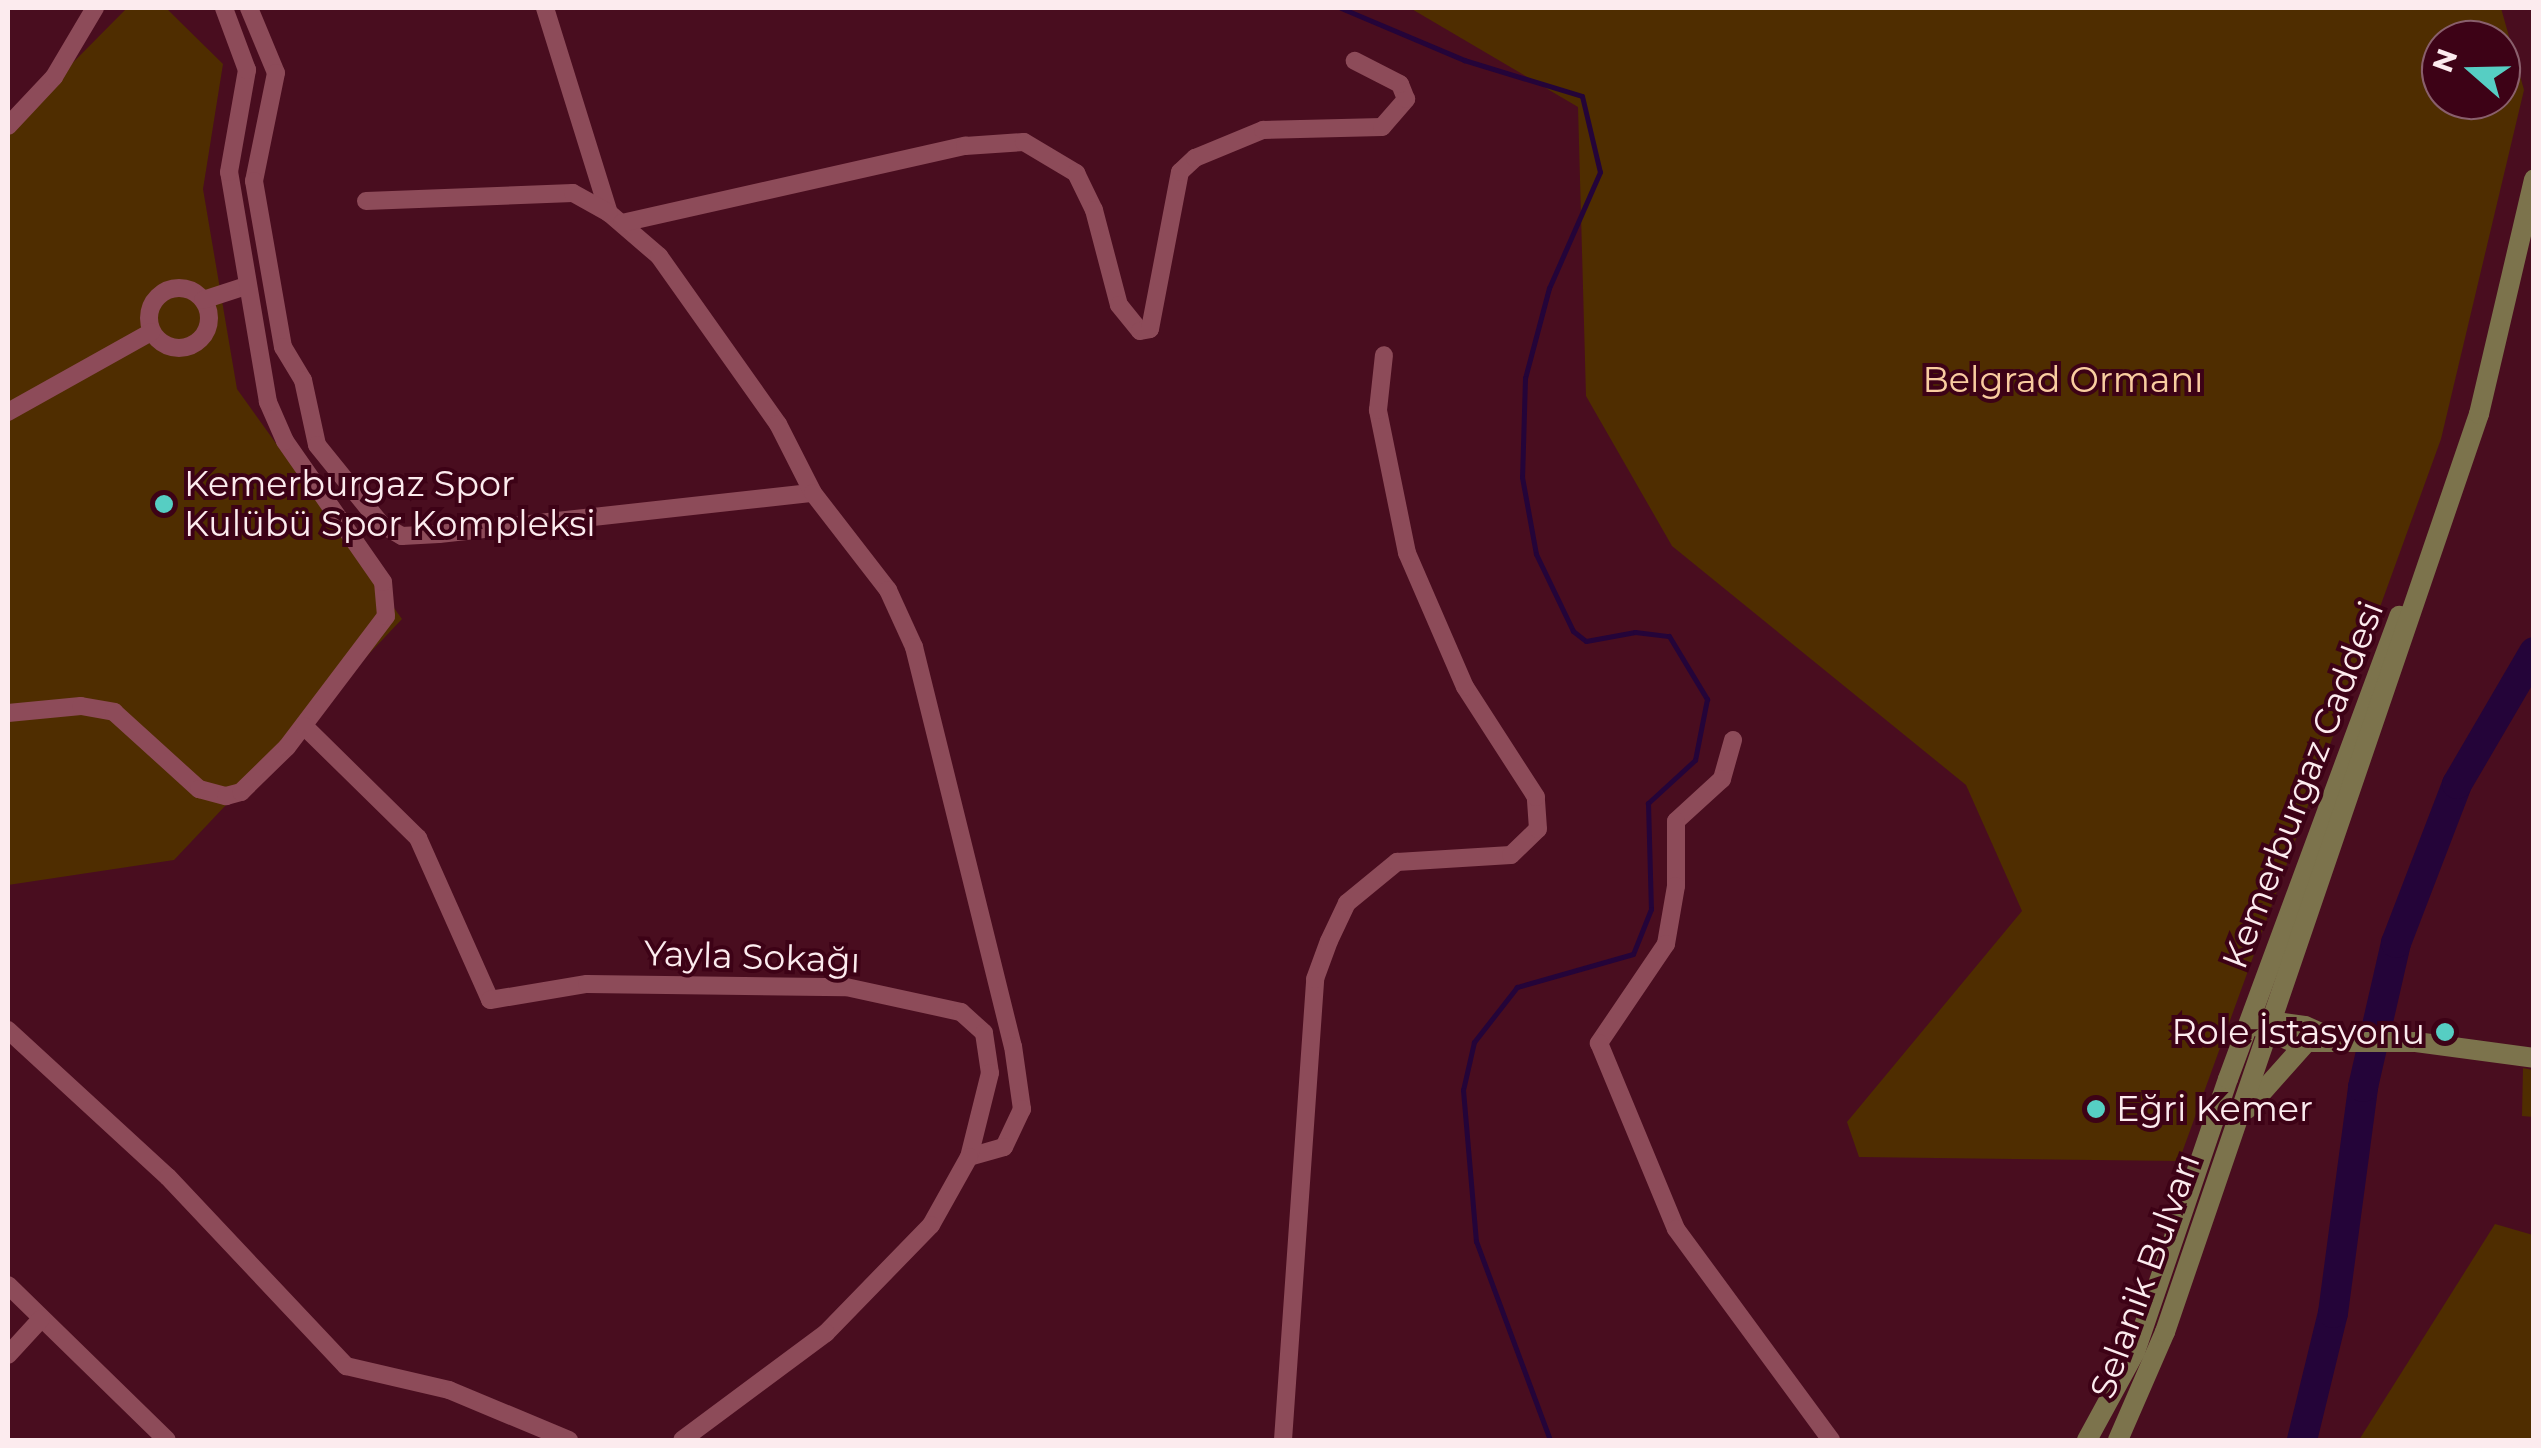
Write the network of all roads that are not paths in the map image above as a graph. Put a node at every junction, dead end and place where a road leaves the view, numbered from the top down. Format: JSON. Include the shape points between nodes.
{"nodes":[{"id":1,"x":96,"y":8,"type":"edge"},
{"id":2,"x":224,"y":8,"type":"edge"},
{"id":3,"x":249,"y":8,"type":"edge"},
{"id":4,"x":545,"y":8,"type":"edge"},
{"id":5,"x":1355,"y":61,"type":"dead end"},
{"id":6,"x":8,"y":126,"type":"edge"},
{"id":7,"x":2534,"y":180,"type":"edge"},
{"id":8,"x":366,"y":201,"type":"dead end"},
{"id":9,"x":616,"y":218,"type":"junction"},
{"id":10,"x":244,"y":287,"type":"junction"},
{"id":11,"x":203,"y":300,"type":"junction"},
{"id":12,"x":151,"y":332,"type":"junction"},
{"id":13,"x":1384,"y":355,"type":"dead end"},
{"id":14,"x":8,"y":412,"type":"edge"},
{"id":15,"x":813,"y":493,"type":"junction"},
{"id":16,"x":2421,"y":574,"type":"junction"},
{"id":17,"x":8,"y":713,"type":"edge"},
{"id":18,"x":304,"y":726,"type":"junction"},
{"id":19,"x":1733,"y":740,"type":"dead end"},
{"id":20,"x":2286,"y":976,"type":"junction"},
{"id":21,"x":2262,"y":1024,"type":"junction"},
{"id":22,"x":8,"y":1030,"type":"edge"},
{"id":23,"x":2305,"y":1035,"type":"junction"},
{"id":24,"x":2534,"y":1058,"type":"edge"},
{"id":25,"x":2232,"y":1132,"type":"junction"},
{"id":26,"x":969,"y":1158,"type":"junction"},
{"id":27,"x":8,"y":1285,"type":"edge"},
{"id":28,"x":41,"y":1319,"type":"junction"},
{"id":29,"x":8,"y":1355,"type":"edge"},
{"id":30,"x":167,"y":1440,"type":"edge"},
{"id":31,"x":569,"y":1440,"type":"edge"},
{"id":32,"x":682,"y":1440,"type":"edge"},
{"id":33,"x":1283,"y":1440,"type":"edge"},
{"id":34,"x":1831,"y":1440,"type":"edge"},
{"id":35,"x":2087,"y":1440,"type":"edge"},
{"id":36,"x":2118,"y":1440,"type":"edge"}],
"edges":[{"from":1,"to":6,"type":"street","via":[[54,77]]},
{"from":2,"to":10,"type":"street","via":[[236,24],[247,70],[228,155]]},
{"from":3,"to":15,"type":"street","via":[[276,72],[254,180],[284,346],[303,380],[317,446],[381,524],[402,536],[439,534]]},
{"from":4,"to":9,"type":"street"},
{"from":5,"to":9,"type":"street","via":[[1400,84],[1406,99],[1382,127],[1263,130],[1195,158],[1180,172],[1150,329],[1140,332],[1119,305],[1094,210],[1076,173],[1024,142],[965,146]]},
{"from":7,"to":16,"type":"main road","name":"Kemerburgaz Caddesi","via":[[2480,414]]},
{"from":8,"to":9,"type":"street","via":[[573,193]]},
{"from":9,"to":15,"type":"street","via":[[659,256],[778,424]]},
{"from":10,"to":11,"type":"street"},
{"from":10,"to":18,"type":"street","via":[[274,420],[383,582],[388,602],[382,628]]},
{"from":11,"to":12,"type":"street","via":[[176,288],[158,295],[148,313]]},
{"from":11,"to":12,"type":"street","via":[[208,328],[195,344],[176,349]]},
{"from":12,"to":14,"type":"street"},
{"from":13,"to":33,"type":"street","via":[[1378,410],[1407,553],[1465,687],[1536,797],[1538,828],[1511,855],[1397,862],[1347,903],[1329,942],[1315,979]]},
{"from":15,"to":26,"type":"street","via":[[888,590],[914,647],[1013,1046],[1019,1123],[1004,1147]]},
{"from":16,"to":20,"type":"main road","name":"Kemerburgaz Caddesi","via":[[2386,696]]},
{"from":16,"to":21,"type":"main road","name":"Kemerburgaz Caddesi","via":[[2374,680]]},
{"from":17,"to":18,"type":"street","via":[[81,706],[114,712],[200,789],[226,796],[241,792]]},
{"from":18,"to":26,"type":"street","name":"Yayla Sokağı","via":[[418,838],[490,1000],[587,984],[816,986],[960,1012],[984,1033],[989,1052]]},
{"from":19,"to":34,"type":"street","via":[[1722,779],[1676,821],[1676,886],[1666,944],[1599,1043],[1676,1229]]},
{"from":20,"to":21,"type":"main road","name":"Kemerburgaz Caddesi"},
{"from":20,"to":23,"type":"main road"},
{"from":21,"to":23,"type":"main road"},
{"from":21,"to":25,"type":"main road","name":"Selanik Bulvarı"},
{"from":21,"to":35,"type":"main road","name":"Selanik Bulvarı","via":[[2136,1352]]},
{"from":22,"to":31,"type":"street","via":[[168,1177],[346,1366],[449,1390]]},
{"from":23,"to":24,"type":"main road"},
{"from":23,"to":25,"type":"main road"},
{"from":25,"to":36,"type":"main road","name":"Selanik Bulvarı","via":[[2164,1332]]},
{"from":26,"to":32,"type":"street","name":"Yayla Sokağı","via":[[932,1225],[885,1278],[816,1341]]},
{"from":27,"to":28,"type":"street"},
{"from":28,"to":29,"type":"street"},
{"from":28,"to":30,"type":"street"}]}
